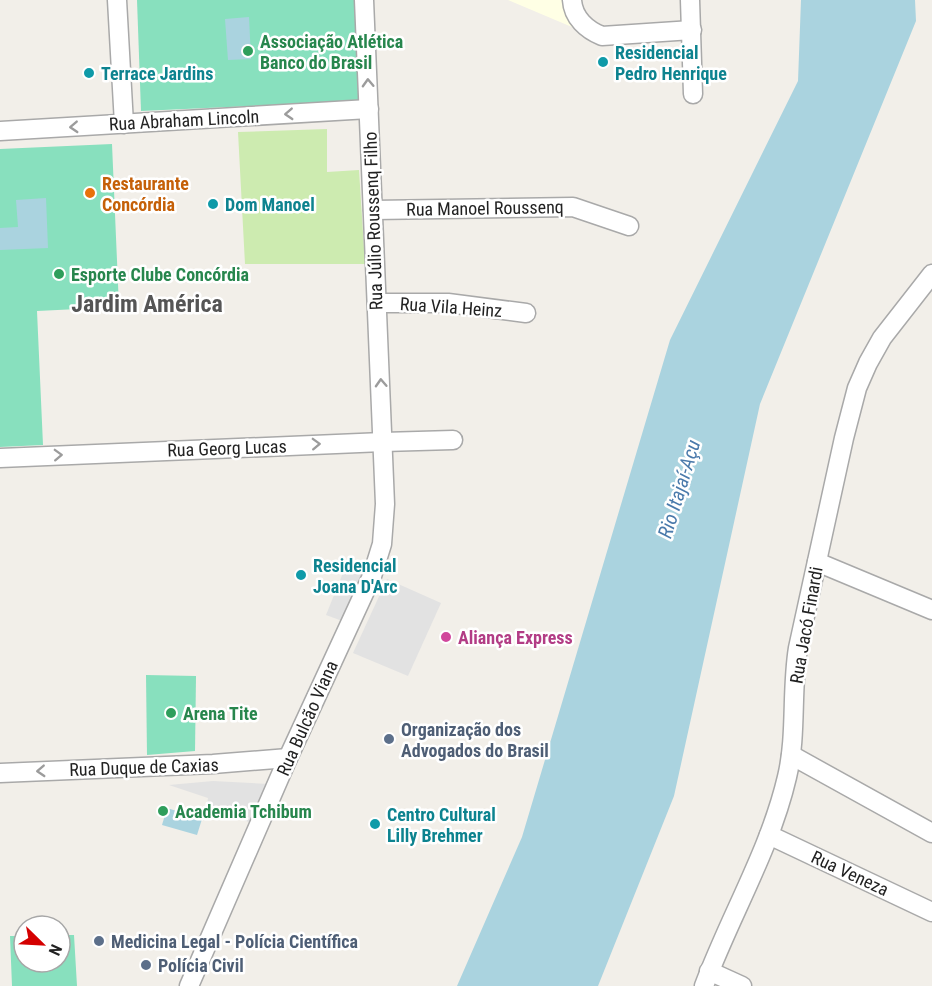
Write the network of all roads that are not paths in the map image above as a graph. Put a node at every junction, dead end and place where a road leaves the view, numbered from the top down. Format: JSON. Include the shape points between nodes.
{"nodes":[{"id":1,"x":117,"y":0,"type":"edge"},
{"id":2,"x":364,"y":0,"type":"edge"},
{"id":3,"x":572,"y":0,"type":"edge"},
{"id":4,"x":690,"y":0,"type":"edge"},
{"id":5,"x":692,"y":30,"type":"junction"},
{"id":6,"x":693,"y":94,"type":"dead end"},
{"id":7,"x":369,"y":109,"type":"junction"},
{"id":8,"x":124,"y":124,"type":"junction"},
{"id":9,"x":0,"y":131,"type":"edge"},
{"id":10,"x":373,"y":210,"type":"junction"},
{"id":11,"x":629,"y":226,"type":"dead end"},
{"id":12,"x":932,"y":274,"type":"edge"},
{"id":13,"x":377,"y":303,"type":"junction"},
{"id":14,"x":526,"y":313,"type":"dead end"},
{"id":15,"x":453,"y":440,"type":"dead end"},
{"id":16,"x":383,"y":442,"type":"junction"},
{"id":17,"x":0,"y":458,"type":"edge"},
{"id":18,"x":817,"y":562,"type":"junction"},
{"id":19,"x":932,"y":610,"type":"edge"},
{"id":20,"x":791,"y":755,"type":"junction"},
{"id":21,"x":288,"y":758,"type":"junction"},
{"id":22,"x":0,"y":774,"type":"edge"},
{"id":23,"x":932,"y":833,"type":"edge"},
{"id":24,"x":769,"y":835,"type":"junction"},
{"id":25,"x":932,"y":912,"type":"edge"},
{"id":26,"x":706,"y":979,"type":"edge"},
{"id":27,"x":189,"y":986,"type":"edge"},
{"id":28,"x":742,"y":986,"type":"edge"}],
"edges":[{"from":1,"to":8,"type":"street"},
{"from":7,"to":2,"type":"street","name":"Rua Júlio Roussenq Filho","one_way":true},
{"from":3,"to":5,"type":"street","via":[[581,22],[602,36]]},
{"from":4,"to":5,"type":"street"},
{"from":5,"to":6,"type":"street"},
{"from":7,"to":8,"type":"street","name":"Rua Abraham Lincoln","one_way":true},
{"from":7,"to":10,"type":"street","name":"Rua Júlio Roussenq Filho"},
{"from":8,"to":9,"type":"street","name":"Rua Abraham Lincoln","one_way":true},
{"from":10,"to":11,"type":"street","name":"Rua Manoel Roussenq","via":[[573,207]]},
{"from":10,"to":13,"type":"street","name":"Rua Júlio Roussenq Filho"},
{"from":12,"to":18,"type":"street","name":"Rua Jacó Finardi","via":[[882,338],[857,388]]},
{"from":13,"to":14,"type":"street","name":"Rua Vila Heinz","via":[[448,303]]},
{"from":16,"to":13,"type":"street","name":"Rua Júlio Roussenq Filho","one_way":true},
{"from":15,"to":16,"type":"street","name":"Rua Georg Lucas"},
{"from":17,"to":16,"type":"street","name":"Rua Georg Lucas","one_way":true},
{"from":16,"to":21,"type":"street","name":"Rua Bulcão Viana","via":[[382,544],[372,576]]},
{"from":18,"to":19,"type":"street"},
{"from":18,"to":20,"type":"street","name":"Rua Jacó Finardi","via":[[794,671]]},
{"from":20,"to":23,"type":"street"},
{"from":20,"to":24,"type":"street","name":"Rua Jacó Finardi"},
{"from":21,"to":22,"type":"street","name":"Rua Duque de Caxias","one_way":true},
{"from":21,"to":27,"type":"street","name":"Rua Bulcão Viana"},
{"from":24,"to":25,"type":"street","name":"Rua Veneza"},
{"from":24,"to":26,"type":"street","name":"Rua Jacó Finardi"},
{"from":26,"to":28,"type":"street"}]}
